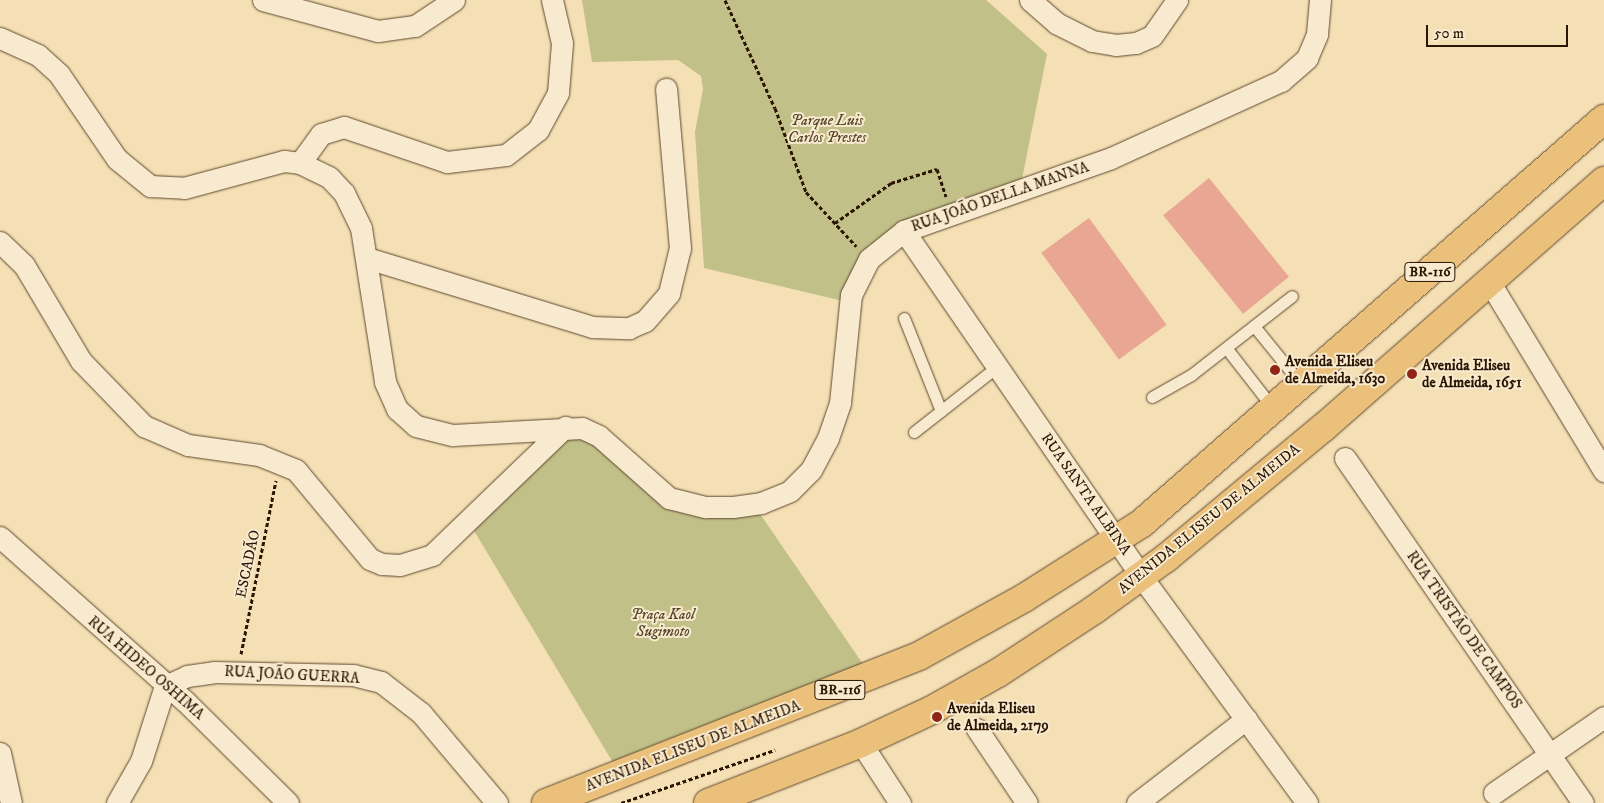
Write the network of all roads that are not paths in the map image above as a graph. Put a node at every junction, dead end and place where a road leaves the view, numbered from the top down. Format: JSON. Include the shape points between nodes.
{"nodes":[{"id":1,"x":263,"y":0,"type":"edge"},
{"id":2,"x":454,"y":0,"type":"edge"},
{"id":3,"x":552,"y":0,"type":"edge"},
{"id":4,"x":1030,"y":0,"type":"edge"},
{"id":5,"x":1177,"y":0,"type":"edge"},
{"id":6,"x":1320,"y":0,"type":"edge"},
{"id":7,"x":0,"y":38,"type":"edge"},
{"id":8,"x":666,"y":90,"type":"dead end"},
{"id":9,"x":1604,"y":119,"type":"edge"},
{"id":10,"x":300,"y":162,"type":"junction"},
{"id":11,"x":1604,"y":181,"type":"edge"},
{"id":12,"x":904,"y":231,"type":"junction"},
{"id":13,"x":0,"y":242,"type":"edge"},
{"id":14,"x":366,"y":258,"type":"junction"},
{"id":15,"x":1490,"y":282,"type":"junction"},
{"id":16,"x":1292,"y":296,"type":"dead end"},
{"id":17,"x":904,"y":318,"type":"dead end"},
{"id":18,"x":1254,"y":326,"type":"junction"},
{"id":19,"x":1227,"y":349,"type":"junction"},
{"id":20,"x":998,"y":366,"type":"junction"},
{"id":21,"x":1301,"y":384,"type":"junction"},
{"id":22,"x":1152,"y":397,"type":"dead end"},
{"id":23,"x":1273,"y":408,"type":"junction"},
{"id":24,"x":940,"y":411,"type":"junction"},
{"id":25,"x":565,"y":426,"type":"junction"},
{"id":26,"x":914,"y":432,"type":"dead end"},
{"id":27,"x":1345,"y":458,"type":"dead end"},
{"id":28,"x":1604,"y":471,"type":"edge"},
{"id":29,"x":0,"y":537,"type":"edge"},
{"id":30,"x":1115,"y":537,"type":"junction"},
{"id":31,"x":1141,"y":576,"type":"junction"},
{"id":32,"x":165,"y":686,"type":"junction"},
{"id":33,"x":1604,"y":717,"type":"edge"},
{"id":34,"x":1246,"y":718,"type":"junction"},
{"id":35,"x":977,"y":729,"type":"dead end"},
{"id":36,"x":861,"y":743,"type":"junction"},
{"id":37,"x":0,"y":753,"type":"edge"},
{"id":38,"x":1550,"y":754,"type":"junction"},
{"id":39,"x":1494,"y":792,"type":"dead end"},
{"id":40,"x":11,"y":803,"type":"edge"},
{"id":41,"x":117,"y":803,"type":"edge"},
{"id":42,"x":288,"y":803,"type":"edge"},
{"id":43,"x":497,"y":803,"type":"edge"},
{"id":44,"x":546,"y":803,"type":"edge"},
{"id":45,"x":708,"y":803,"type":"edge"},
{"id":46,"x":900,"y":803,"type":"edge"},
{"id":47,"x":1027,"y":803,"type":"edge"},
{"id":48,"x":1137,"y":803,"type":"edge"},
{"id":49,"x":1307,"y":803,"type":"edge"},
{"id":50,"x":1583,"y":803,"type":"edge"}],
"edges":[{"from":1,"to":2,"type":"street","via":[[378,31],[415,26]]},
{"from":3,"to":10,"type":"street","via":[[562,44],[558,93],[538,130],[506,155],[447,162],[344,127],[321,134]]},
{"from":4,"to":5,"type":"street","via":[[1056,23],[1092,41],[1116,45],[1136,44],[1152,36]]},
{"from":6,"to":12,"type":"street","name":"RUA JOÃO DELLA MANNA","via":[[1316,34],[1307,58],[1281,81],[1111,158]]},
{"from":7,"to":10,"type":"street","via":[[38,55],[59,74],[117,159],[150,186],[184,188],[259,165]]},
{"from":8,"to":14,"type":"street","via":[[680,248],[669,293],[645,321],[629,328],[592,327]]},
{"from":9,"to":21,"type":"main road","name":"AVENIDA ELISEU DE ALMEIDA","number":"BR-116"},
{"from":10,"to":14,"type":"street","name":"RUA JOÃO DELLA MANNA","via":[[329,177],[344,193],[361,228]]},
{"from":11,"to":15,"type":"main road","name":"AVENIDA ELISEU DE ALMEIDA","number":"BR-116"},
{"from":12,"to":20,"type":"street","name":"RUA SANTA ALBINA"},
{"from":12,"to":25,"type":"street","name":"RUA JOÃO DELLA MANNA","via":[[869,259],[851,295],[840,403],[828,438],[811,470],[790,491],[761,503],[733,507],[685,503],[668,498],[598,436],[582,428]]},
{"from":13,"to":25,"type":"street","via":[[24,265],[82,361],[144,426],[188,445],[280,461],[308,482],[370,559],[400,565],[432,555]]},
{"from":14,"to":25,"type":"street","name":"RUA JOÃO DELLA MANNA","via":[[384,382],[397,410],[416,426],[453,435]]},
{"from":15,"to":28,"type":"street"},
{"from":15,"to":31,"type":"main road","name":"AVENIDA ELISEU DE ALMEIDA","number":"BR-116","via":[[1324,427]]},
{"from":16,"to":18,"type":"lane"},
{"from":17,"to":24,"type":"lane"},
{"from":18,"to":19,"type":"lane"},
{"from":18,"to":21,"type":"lane"},
{"from":19,"to":22,"type":"lane"},
{"from":19,"to":23,"type":"lane"},
{"from":20,"to":24,"type":"lane"},
{"from":20,"to":30,"type":"street","name":"RUA SANTA ALBINA"},
{"from":21,"to":23,"type":"main road","name":"AVENIDA ELISEU DE ALMEIDA","number":"BR-116"},
{"from":23,"to":30,"type":"main road","name":"AVENIDA ELISEU DE ALMEIDA","number":"BR-116","via":[[1142,523]]},
{"from":24,"to":26,"type":"lane"},
{"from":27,"to":38,"type":"street","name":"RUA TRISTÃO DE CAMPOS"},
{"from":29,"to":32,"type":"street","name":"RUA HIDEO OSHIMA"},
{"from":30,"to":31,"type":"street","name":"RUA SANTA ALBINA"},
{"from":30,"to":44,"type":"main road","name":"AVENIDA ELISEU DE ALMEIDA","number":"BR-116","via":[[1024,598],[919,656]]},
{"from":31,"to":34,"type":"street","name":"RUA SANTA ALBINA"},
{"from":31,"to":36,"type":"main road","name":"AVENIDA ELISEU DE ALMEIDA","number":"BR-116","via":[[998,674]]},
{"from":32,"to":41,"type":"street","via":[[141,761]]},
{"from":32,"to":42,"type":"street","name":"RUA HIDEO OSHIMA"},
{"from":32,"to":43,"type":"street","name":"RUA JOÃO GUERRA","via":[[186,676],[237,672],[353,675],[381,682],[421,714]]},
{"from":33,"to":38,"type":"street"},
{"from":34,"to":48,"type":"street"},
{"from":34,"to":49,"type":"street","name":"RUA SANTA ALBINA"},
{"from":35,"to":47,"type":"street"},
{"from":36,"to":45,"type":"main road","name":"AVENIDA ELISEU DE ALMEIDA","number":"BR-116"},
{"from":36,"to":46,"type":"street"},
{"from":37,"to":40,"type":"street"},
{"from":38,"to":39,"type":"street"},
{"from":38,"to":50,"type":"street","name":"RUA TRISTÃO DE CAMPOS"}]}
